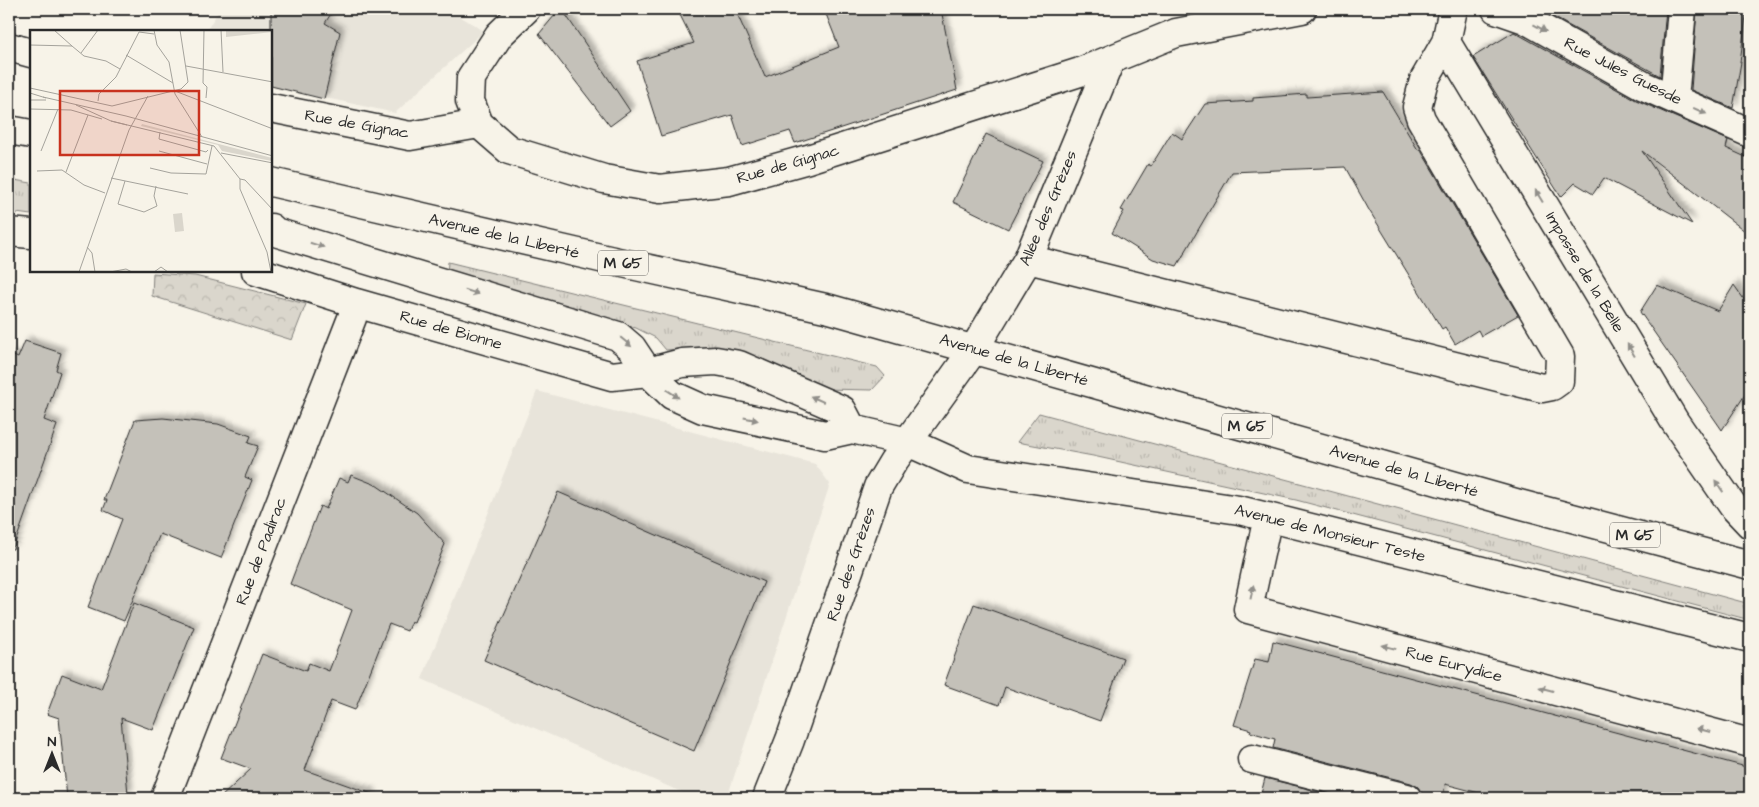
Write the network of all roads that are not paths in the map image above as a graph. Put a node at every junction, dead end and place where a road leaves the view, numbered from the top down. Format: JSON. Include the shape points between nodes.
{"nodes":[{"id":1,"x":526,"y":9,"type":"edge"},
{"id":2,"x":1302,"y":9,"type":"edge"},
{"id":3,"x":1453,"y":9,"type":"edge"},
{"id":4,"x":1496,"y":9,"type":"edge"},
{"id":5,"x":1682,"y":9,"type":"edge"},
{"id":6,"x":1446,"y":42,"type":"junction"},
{"id":7,"x":9,"y":47,"type":"edge"},
{"id":8,"x":30,"y":52,"type":"edge"},
{"id":9,"x":1110,"y":60,"type":"junction"},
{"id":10,"x":1674,"y":99,"type":"junction"},
{"id":11,"x":272,"y":108,"type":"edge"},
{"id":12,"x":479,"y":124,"type":"junction"},
{"id":13,"x":9,"y":130,"type":"edge"},
{"id":14,"x":1750,"y":133,"type":"edge"},
{"id":15,"x":30,"y":134,"type":"edge"},
{"id":16,"x":272,"y":182,"type":"edge"},
{"id":17,"x":272,"y":229,"type":"edge"},
{"id":18,"x":9,"y":232,"type":"edge"},
{"id":19,"x":30,"y":234,"type":"edge"},
{"id":20,"x":1028,"y":259,"type":"junction"},
{"id":21,"x":259,"y":272,"type":"edge"},
{"id":22,"x":356,"y":303,"type":"junction"},
{"id":23,"x":974,"y":349,"type":"junction"},
{"id":24,"x":648,"y":372,"type":"junction"},
{"id":25,"x":852,"y":429,"type":"junction"},
{"id":26,"x":908,"y":442,"type":"junction"},
{"id":27,"x":1268,"y":517,"type":"junction"},
{"id":28,"x":1750,"y":524,"type":"edge"},
{"id":29,"x":1750,"y":565,"type":"edge"},
{"id":30,"x":1750,"y":638,"type":"edge"},
{"id":31,"x":1750,"y":743,"type":"edge"},
{"id":32,"x":1252,"y":759,"type":"dead end"},
{"id":33,"x":165,"y":798,"type":"edge"},
{"id":34,"x":767,"y":798,"type":"edge"},
{"id":35,"x":1407,"y":798,"type":"edge"}],
"edges":[{"from":1,"to":12,"type":"street","via":[[498,35],[471,78],[470,100]]},
{"from":2,"to":9,"type":"street","name":"Rue de Gignac","via":[[1176,34]]},
{"from":3,"to":6,"type":"street"},
{"from":4,"to":10,"type":"street","name":"Rue Jules Guesde","one_way":true,"via":[[1525,19],[1644,86]]},
{"from":5,"to":10,"type":"street"},
{"from":6,"to":20,"type":"street","via":[[1424,80],[1417,107],[1421,119],[1560,356],[1559,381],[1552,386],[1542,388]]},
{"from":28,"to":6,"type":"street","name":"Impasse de la Belle","one_way":true,"via":[[1733,506],[1675,422]]},
{"from":7,"to":8,"type":"street"},
{"from":9,"to":12,"type":"street","name":"Rue de Gignac","via":[[808,160],[730,181],[660,189],[604,179],[509,150]]},
{"from":9,"to":20,"type":"street","name":"Allée des Grèzes"},
{"from":10,"to":14,"type":"street","name":"Rue Jules Guesde","one_way":true},
{"from":11,"to":12,"type":"street","name":"Rue de Gignac","via":[[410,136]]},
{"from":13,"to":15,"type":"street"},
{"from":16,"to":23,"type":"street","name":"Avenue de la Liberté","number":"M 65","via":[[830,309]]},
{"from":17,"to":24,"type":"street","one_way":true,"via":[[618,336],[632,348]]},
{"from":18,"to":19,"type":"street"},
{"from":20,"to":23,"type":"street","name":"Allée des Grèzes"},
{"from":21,"to":22,"type":"street","name":"Rue de Bionne"},
{"from":22,"to":24,"type":"street","name":"Rue de Bionne","via":[[612,376]]},
{"from":22,"to":33,"type":"street","name":"Rue de Padirac"},
{"from":23,"to":26,"type":"street","name":"Rue des Grèzes"},
{"from":23,"to":29,"type":"street","name":"Avenue de la Liberté","number":"M 65","via":[[1519,504]]},
{"from":24,"to":25,"type":"street","one_way":true,"via":[[672,395],[703,409],[826,435]]},
{"from":25,"to":24,"type":"street","name":"Rue de Bionne","one_way":true,"via":[[842,410],[739,365],[716,361],[682,363]]},
{"from":25,"to":26,"type":"street"},
{"from":26,"to":27,"type":"street","name":"Avenue de Monsieur Teste","via":[[968,469]]},
{"from":26,"to":34,"type":"street","name":"Rue des Grèzes","via":[[878,488]]},
{"from":27,"to":30,"type":"street","name":"Avenue de Monsieur Teste"},
{"from":31,"to":27,"type":"street","name":"Rue Eurydice","one_way":true,"via":[[1248,609]]},
{"from":32,"to":35,"type":"street"}]}
